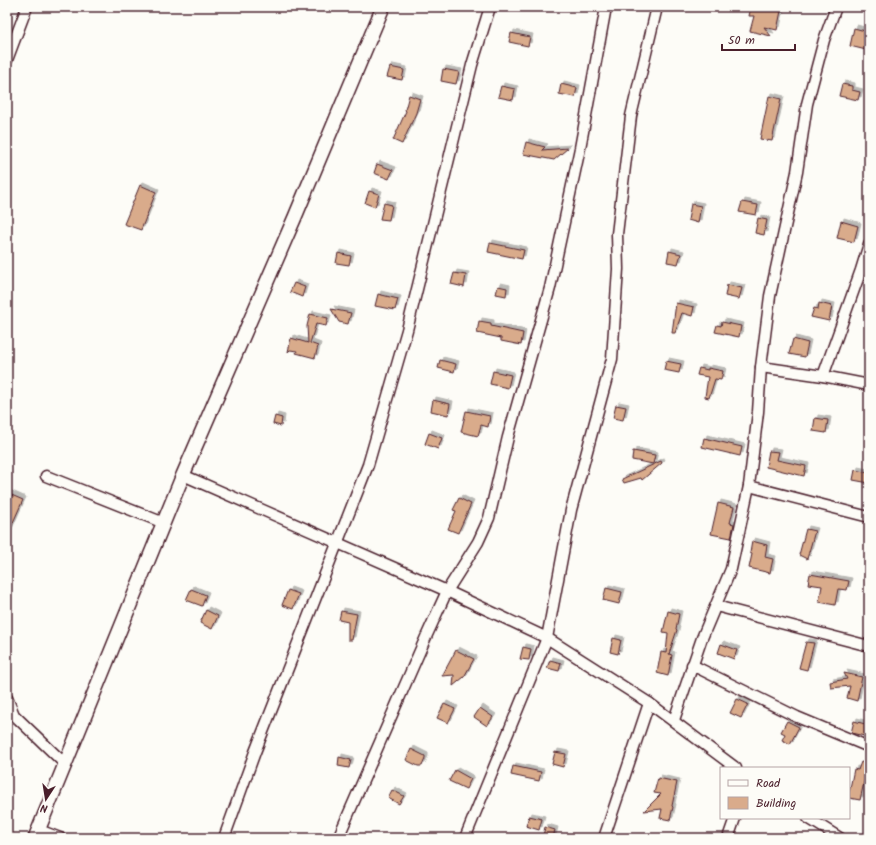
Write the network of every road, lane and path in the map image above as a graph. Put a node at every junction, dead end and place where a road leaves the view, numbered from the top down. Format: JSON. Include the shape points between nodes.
{"nodes":[{"id":1,"x":27,"y":7,"type":"edge"},
{"id":2,"x":383,"y":7,"type":"edge"},
{"id":3,"x":490,"y":7,"type":"edge"},
{"id":4,"x":606,"y":7,"type":"edge"},
{"id":5,"x":658,"y":7,"type":"edge"},
{"id":6,"x":836,"y":7,"type":"edge"},
{"id":7,"x":7,"y":60,"type":"edge"},
{"id":8,"x":869,"y":244,"type":"edge"},
{"id":9,"x":865,"y":271,"type":"edge"},
{"id":10,"x":761,"y":367,"type":"junction"},
{"id":11,"x":823,"y":376,"type":"junction"},
{"id":12,"x":869,"y":385,"type":"edge"},
{"id":13,"x":183,"y":475,"type":"junction"},
{"id":14,"x":46,"y":476,"type":"dead end"},
{"id":15,"x":749,"y":486,"type":"junction"},
{"id":16,"x":869,"y":517,"type":"edge"},
{"id":17,"x":164,"y":523,"type":"junction"},
{"id":18,"x":337,"y":543,"type":"junction"},
{"id":19,"x":448,"y":591,"type":"junction"},
{"id":20,"x":716,"y":606,"type":"junction"},
{"id":21,"x":547,"y":638,"type":"junction"},
{"id":22,"x":869,"y":646,"type":"edge"},
{"id":23,"x":692,"y":665,"type":"junction"},
{"id":24,"x":7,"y":698,"type":"edge"},
{"id":25,"x":649,"y":702,"type":"junction"},
{"id":26,"x":674,"y":720,"type":"junction"},
{"id":27,"x":869,"y":747,"type":"edge"},
{"id":28,"x":65,"y":764,"type":"junction"},
{"id":29,"x":735,"y":767,"type":"edge"},
{"id":30,"x":735,"y":819,"type":"edge"},
{"id":31,"x":809,"y":819,"type":"edge"},
{"id":32,"x":37,"y":834,"type":"edge"},
{"id":33,"x":823,"y":834,"type":"edge"},
{"id":34,"x":60,"y":838,"type":"edge"},
{"id":35,"x":224,"y":838,"type":"edge"},
{"id":36,"x":338,"y":838,"type":"edge"},
{"id":37,"x":465,"y":838,"type":"edge"},
{"id":38,"x":604,"y":838,"type":"edge"},
{"id":39,"x":728,"y":838,"type":"edge"},
{"id":40,"x":840,"y":838,"type":"edge"}],
"edges":[{"from":1,"to":7,"type":"street"},
{"from":2,"to":13,"type":"main road"},
{"from":3,"to":18,"type":"street","via":[[472,65],[407,330],[368,465]]},
{"from":4,"to":19,"type":"street","via":[[580,148],[550,288],[508,437],[489,518],[478,542]]},
{"from":5,"to":21,"type":"street","via":[[631,116],[617,234],[618,269],[612,359],[571,510]]},
{"from":6,"to":10,"type":"street","via":[[824,40],[807,104],[797,172],[770,296]]},
{"from":8,"to":9,"type":"street"},
{"from":9,"to":11,"type":"street"},
{"from":10,"to":11,"type":"street"},
{"from":10,"to":15,"type":"street"},
{"from":11,"to":12,"type":"street"},
{"from":13,"to":17,"type":"main road"},
{"from":13,"to":18,"type":"street"},
{"from":14,"to":17,"type":"street"},
{"from":15,"to":16,"type":"street"},
{"from":15,"to":20,"type":"street","via":[[731,569]]},
{"from":17,"to":28,"type":"main road"},
{"from":18,"to":19,"type":"street"},
{"from":18,"to":35,"type":"street"},
{"from":19,"to":21,"type":"street"},
{"from":19,"to":36,"type":"street"},
{"from":20,"to":22,"type":"street"},
{"from":20,"to":23,"type":"street"},
{"from":21,"to":25,"type":"street"},
{"from":21,"to":37,"type":"street"},
{"from":23,"to":26,"type":"street"},
{"from":23,"to":27,"type":"street","via":[[797,717]]},
{"from":24,"to":28,"type":"street","via":[[14,715]]},
{"from":25,"to":26,"type":"street"},
{"from":25,"to":38,"type":"street"},
{"from":26,"to":29,"type":"street"},
{"from":28,"to":32,"type":"main road"},
{"from":30,"to":39,"type":"street"},
{"from":31,"to":33,"type":"street"},
{"from":32,"to":34,"type":"street"},
{"from":33,"to":40,"type":"street"}]}
